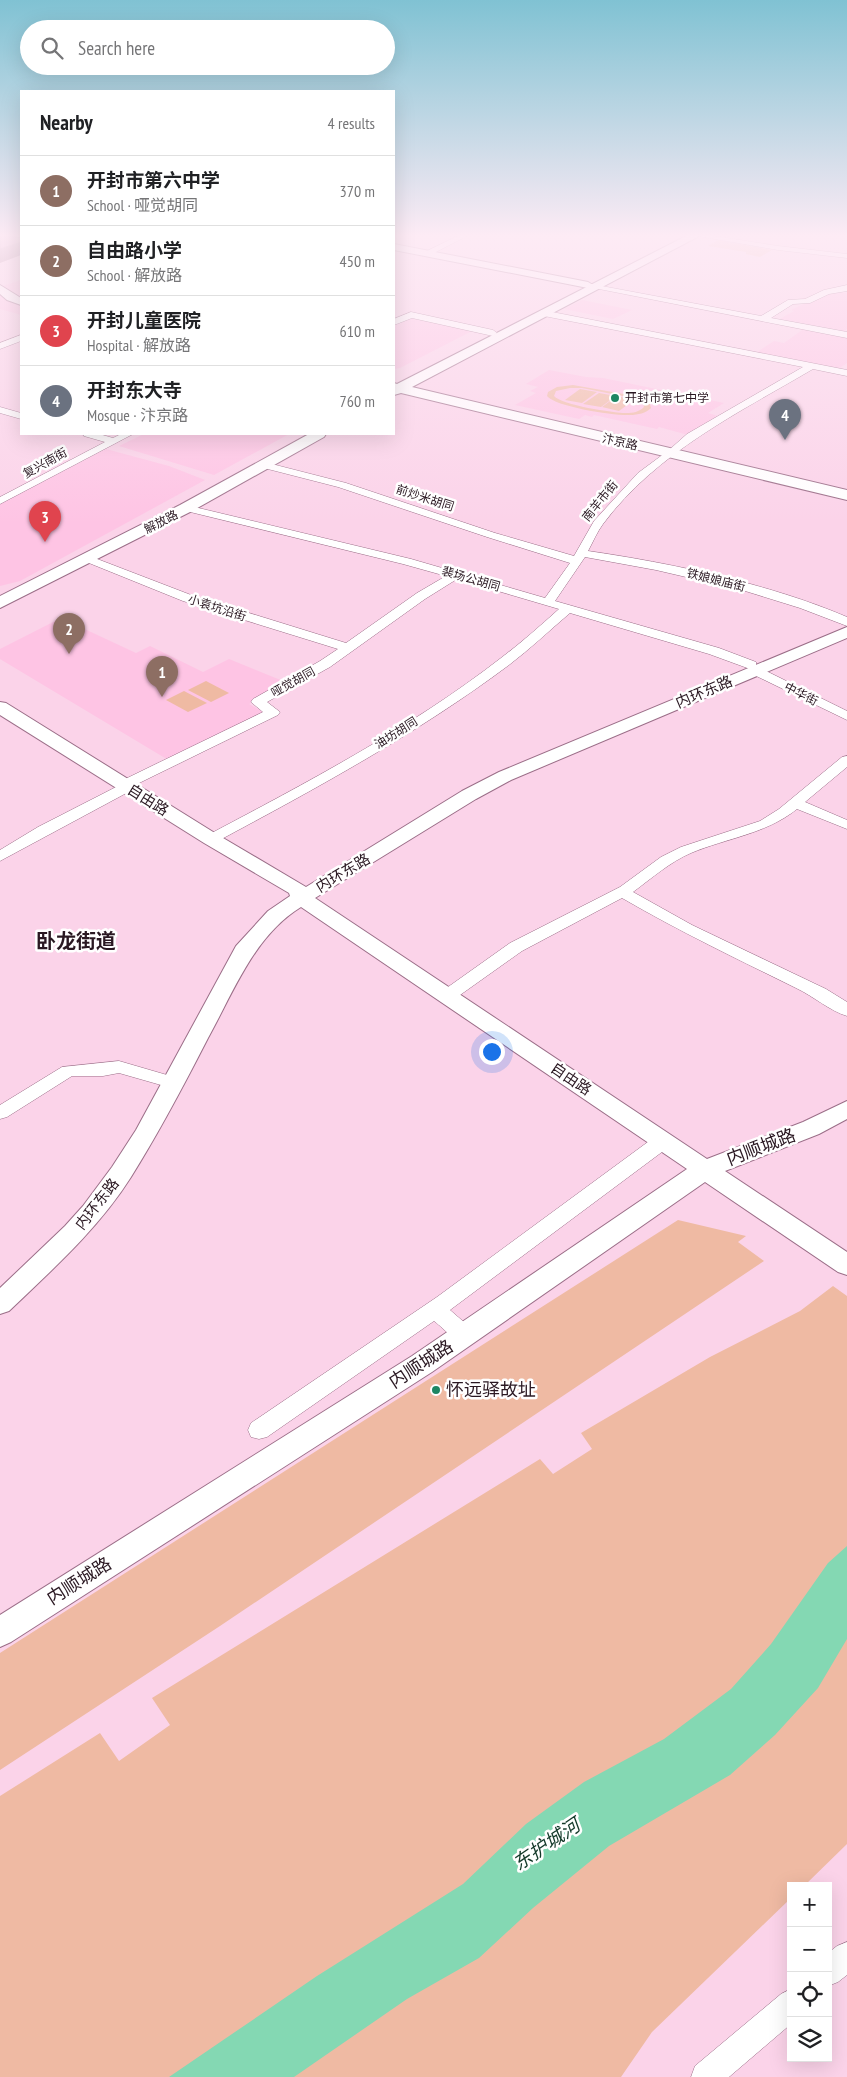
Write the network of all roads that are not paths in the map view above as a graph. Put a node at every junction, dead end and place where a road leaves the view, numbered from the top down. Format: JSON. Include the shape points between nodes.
{"nodes":[{"id":1,"x":480,"y":330,"type":"edge"},
{"id":2,"x":499,"y":330,"type":"edge"},
{"id":3,"x":508,"y":330,"type":"edge"},
{"id":4,"x":628,"y":330,"type":"edge"},
{"id":5,"x":822,"y":330,"type":"edge"},
{"id":6,"x":493,"y":333,"type":"junction"},
{"id":7,"x":847,"y":335,"type":"edge"},
{"id":8,"x":20,"y":338,"type":"edge"},
{"id":9,"x":0,"y":346,"type":"edge"},
{"id":10,"x":812,"y":366,"type":"junction"},
{"id":11,"x":847,"y":373,"type":"edge"},
{"id":12,"x":396,"y":386,"type":"edge"},
{"id":13,"x":0,"y":410,"type":"edge"},
{"id":14,"x":20,"y":416,"type":"edge"},
{"id":15,"x":92,"y":435,"type":"edge"},
{"id":16,"x":126,"y":435,"type":"edge"},
{"id":17,"x":304,"y":435,"type":"edge"},
{"id":18,"x":317,"y":435,"type":"edge"},
{"id":19,"x":114,"y":441,"type":"junction"},
{"id":20,"x":672,"y":452,"type":"junction"},
{"id":21,"x":264,"y":465,"type":"junction"},
{"id":22,"x":847,"y":490,"type":"edge"},
{"id":23,"x":847,"y":495,"type":"edge"},
{"id":24,"x":0,"y":501,"type":"edge"},
{"id":25,"x":186,"y":508,"type":"junction"},
{"id":26,"x":579,"y":557,"type":"junction"},
{"id":27,"x":88,"y":560,"type":"junction"},
{"id":28,"x":456,"y":575,"type":"junction"},
{"id":29,"x":0,"y":596,"type":"edge"},
{"id":30,"x":548,"y":602,"type":"junction"},
{"id":31,"x":0,"y":603,"type":"edge"},
{"id":32,"x":568,"y":608,"type":"junction"},
{"id":33,"x":847,"y":622,"type":"edge"},
{"id":34,"x":847,"y":626,"type":"edge"},
{"id":35,"x":847,"y":632,"type":"edge"},
{"id":36,"x":349,"y":648,"type":"junction"},
{"id":37,"x":753,"y":668,"type":"junction"},
{"id":38,"x":0,"y":707,"type":"edge"},
{"id":39,"x":847,"y":716,"type":"edge"},
{"id":40,"x":847,"y":760,"type":"edge"},
{"id":41,"x":126,"y":786,"type":"junction"},
{"id":42,"x":794,"y":802,"type":"junction"},
{"id":43,"x":847,"y":825,"type":"edge"},
{"id":44,"x":211,"y":840,"type":"junction"},
{"id":45,"x":0,"y":856,"type":"edge"},
{"id":46,"x":622,"y":892,"type":"junction"},
{"id":47,"x":303,"y":893,"type":"junction"},
{"id":48,"x":451,"y":993,"type":"junction"},
{"id":49,"x":847,"y":1010,"type":"edge"},
{"id":50,"x":162,"y":1079,"type":"junction"},
{"id":51,"x":847,"y":1109,"type":"edge"},
{"id":52,"x":0,"y":1113,"type":"edge"},
{"id":53,"x":663,"y":1141,"type":"junction"},
{"id":54,"x":711,"y":1167,"type":"junction"},
{"id":55,"x":847,"y":1252,"type":"edge"},
{"id":56,"x":847,"y":1265,"type":"edge"},
{"id":57,"x":0,"y":1288,"type":"edge"},
{"id":58,"x":0,"y":1304,"type":"edge"},
{"id":59,"x":434,"y":1309,"type":"junction"},
{"id":60,"x":465,"y":1334,"type":"junction"},
{"id":61,"x":259,"y":1430,"type":"dead end"},
{"id":62,"x":0,"y":1632,"type":"edge"},
{"id":63,"x":847,"y":1956,"type":"edge"},
{"id":64,"x":832,"y":1969,"type":"edge"},
{"id":65,"x":787,"y":2007,"type":"edge"},
{"id":66,"x":706,"y":2077,"type":"edge"}],
"edges":[{"from":1,"to":6,"type":"street"},
{"from":2,"to":6,"type":"main road"},
{"from":3,"to":12,"type":"main road"},
{"from":4,"to":10,"type":"street"},
{"from":5,"to":7,"type":"street"},
{"from":6,"to":12,"type":"main road"},
{"from":8,"to":9,"type":"street"},
{"from":10,"to":11,"type":"street"},
{"from":10,"to":20,"type":"street","name":"南羊市街","via":[[691,436]]},
{"from":12,"to":20,"type":"main road","name":"汴京路"},
{"from":13,"to":14,"type":"street"},
{"from":15,"to":19,"type":"street"},
{"from":16,"to":19,"type":"street","name":"复兴南街"},
{"from":17,"to":29,"type":"main road","name":"解放路","via":[[178,505]]},
{"from":18,"to":21,"type":"main road","name":"解放路"},
{"from":19,"to":24,"type":"street","name":"复兴南街"},
{"from":20,"to":22,"type":"main road","name":"汴京路"},
{"from":20,"to":23,"type":"main road","name":"汴京路"},
{"from":20,"to":26,"type":"street","name":"南羊市街","via":[[629,487],[598,523]]},
{"from":21,"to":25,"type":"main road","name":"解放路"},
{"from":21,"to":26,"type":"street","name":"前炒米胡同","via":[[348,487],[491,535]]},
{"from":25,"to":27,"type":"main road","name":"解放路"},
{"from":25,"to":28,"type":"street","name":"裴场公胡同"},
{"from":26,"to":30,"type":"street","name":"南羊市街"},
{"from":26,"to":33,"type":"street","name":"铁娘娘庙街","via":[[648,564],[803,604]]},
{"from":27,"to":31,"type":"main road","name":"解放路"},
{"from":27,"to":36,"type":"street","name":"小袁坑沿街","via":[[187,598]]},
{"from":28,"to":30,"type":"street","name":"裴场公胡同"},
{"from":28,"to":36,"type":"street","name":"哑觉胡同"},
{"from":30,"to":32,"type":"street","name":"裴场公胡同"},
{"from":32,"to":37,"type":"street","name":"裴场公胡同","via":[[714,652]]},
{"from":32,"to":44,"type":"street","name":"油坊胡同","via":[[506,661],[449,701],[330,776]]},
{"from":34,"to":37,"type":"street","name":"内环东路"},
{"from":35,"to":37,"type":"street","name":"内环东路"},
{"from":36,"to":41,"type":"street","name":"哑觉胡同","via":[[258,702],[273,712]]},
{"from":37,"to":39,"type":"street","name":"中华街"},
{"from":37,"to":47,"type":"street","name":"内环东路","via":[[505,776]]},
{"from":38,"to":41,"type":"street","name":"自由路"},
{"from":40,"to":42,"type":"street"},
{"from":41,"to":44,"type":"street","name":"自由路"},
{"from":41,"to":45,"type":"street"},
{"from":42,"to":43,"type":"street"},
{"from":42,"to":46,"type":"street","via":[[765,824],[686,850],[666,860]]},
{"from":44,"to":47,"type":"street","name":"自由路"},
{"from":46,"to":48,"type":"street","via":[[516,947]]},
{"from":46,"to":49,"type":"street","via":[[686,928],[820,993]]},
{"from":47,"to":48,"type":"street","name":"自由路"},
{"from":47,"to":50,"type":"street","name":"内环东路","via":[[265,911],[236,944]]},
{"from":47,"to":58,"type":"street","name":"内环东路","via":[[275,915],[247,946],[146,1133],[92,1213]]},
{"from":48,"to":53,"type":"street","name":"自由路"},
{"from":48,"to":54,"type":"street","name":"自由路"},
{"from":50,"to":52,"type":"street","via":[[119,1067],[68,1071]]},
{"from":50,"to":57,"type":"street","name":"内环东路","via":[[133,1130],[79,1209]]},
{"from":51,"to":54,"type":"street","name":"内顺城路","via":[[811,1128]]},
{"from":53,"to":54,"type":"street","name":"自由路"},
{"from":53,"to":59,"type":"street"},
{"from":54,"to":55,"type":"street","name":"自由路"},
{"from":54,"to":56,"type":"street","name":"自由路"},
{"from":54,"to":60,"type":"street","name":"内顺城路"},
{"from":59,"to":60,"type":"street"},
{"from":59,"to":61,"type":"street"},
{"from":60,"to":62,"type":"street","name":"内顺城路"},
{"from":63,"to":64,"type":"street"},
{"from":65,"to":66,"type":"street"}]}
